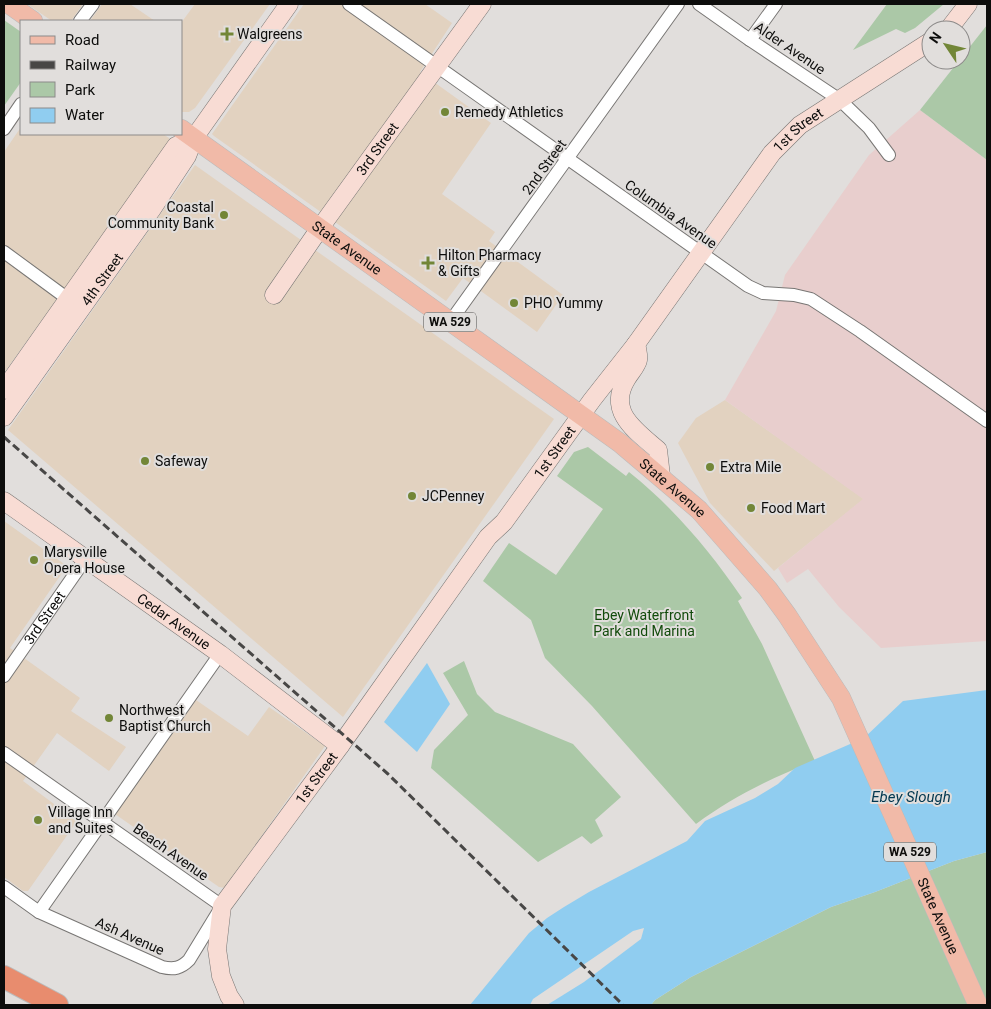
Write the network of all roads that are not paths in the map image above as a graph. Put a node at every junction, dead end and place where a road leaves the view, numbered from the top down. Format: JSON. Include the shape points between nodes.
{"nodes":[{"id":1,"x":9,"y":4,"type":"edge"},
{"id":2,"x":93,"y":4,"type":"edge"},
{"id":3,"x":289,"y":4,"type":"edge"},
{"id":4,"x":349,"y":4,"type":"edge"},
{"id":5,"x":482,"y":4,"type":"edge"},
{"id":6,"x":678,"y":4,"type":"edge"},
{"id":7,"x":699,"y":4,"type":"edge"},
{"id":8,"x":776,"y":4,"type":"edge"},
{"id":9,"x":968,"y":4,"type":"edge"},
{"id":10,"x":32,"y":20,"type":"edge"},
{"id":11,"x":81,"y":20,"type":"edge"},
{"id":12,"x":956,"y":20,"type":"edge"},
{"id":13,"x":750,"y":40,"type":"junction"},
{"id":14,"x":921,"y":47,"type":"edge"},
{"id":15,"x":437,"y":66,"type":"junction"},
{"id":16,"x":840,"y":100,"type":"junction"},
{"id":17,"x":20,"y":105,"type":"edge"},
{"id":18,"x":4,"y":129,"type":"edge"},
{"id":19,"x":187,"y":134,"type":"edge"},
{"id":20,"x":889,"y":155,"type":"dead end"},
{"id":21,"x":568,"y":159,"type":"junction"},
{"id":22,"x":320,"y":228,"type":"junction"},
{"id":23,"x":4,"y":252,"type":"edge"},
{"id":24,"x":701,"y":253,"type":"junction"},
{"id":25,"x":274,"y":295,"type":"dead end"},
{"id":26,"x":68,"y":298,"type":"junction"},
{"id":27,"x":450,"y":322,"type":"junction"},
{"id":28,"x":636,"y":344,"type":"junction"},
{"id":29,"x":46,"y":357,"type":"junction"},
{"id":30,"x":4,"y":390,"type":"edge"},
{"id":31,"x":581,"y":415,"type":"junction"},
{"id":32,"x":4,"y":417,"type":"edge"},
{"id":33,"x":987,"y":421,"type":"edge"},
{"id":34,"x":661,"y":476,"type":"junction"},
{"id":35,"x":4,"y":501,"type":"edge"},
{"id":36,"x":86,"y":558,"type":"junction"},
{"id":37,"x":220,"y":654,"type":"junction"},
{"id":38,"x":4,"y":676,"type":"edge"},
{"id":39,"x":340,"y":746,"type":"junction"},
{"id":40,"x":4,"y":754,"type":"edge"},
{"id":41,"x":103,"y":823,"type":"junction"},
{"id":42,"x":4,"y":887,"type":"edge"},
{"id":43,"x":222,"y":906,"type":"junction"},
{"id":44,"x":39,"y":912,"type":"junction"},
{"id":45,"x":4,"y":977,"type":"edge"},
{"id":46,"x":57,"y":1005,"type":"edge"},
{"id":47,"x":235,"y":1005,"type":"edge"},
{"id":48,"x":978,"y":1005,"type":"edge"}],
"edges":[{"from":1,"to":10,"type":"main road"},
{"from":2,"to":11,"type":"street"},
{"from":3,"to":19,"type":"street","name":"4th Street"},
{"from":4,"to":15,"type":"street","name":"Columbia Avenue"},
{"from":5,"to":15,"type":"street","name":"3rd Street"},
{"from":6,"to":21,"type":"street","name":"2nd Street"},
{"from":7,"to":13,"type":"street","name":"Alder Avenue"},
{"from":8,"to":13,"type":"street"},
{"from":9,"to":12,"type":"street"},
{"from":13,"to":16,"type":"street","name":"Alder Avenue"},
{"from":14,"to":16,"type":"street","name":"1st Street"},
{"from":15,"to":21,"type":"street","name":"Columbia Avenue"},
{"from":15,"to":22,"type":"street","name":"3rd Street"},
{"from":16,"to":20,"type":"street","via":[[869,128]]},
{"from":16,"to":24,"type":"street","name":"1st Street","via":[[800,125],[772,153]]},
{"from":17,"to":18,"type":"street"},
{"from":19,"to":22,"type":"main road","name":"State Avenue","number":"WA 529"},
{"from":19,"to":26,"type":"street","name":"4th Street"},
{"from":19,"to":29,"type":"street","name":"4th Street","via":[[187,156]]},
{"from":21,"to":24,"type":"street","name":"Columbia Avenue"},
{"from":21,"to":27,"type":"street","name":"2nd Street"},
{"from":22,"to":25,"type":"street","name":"3rd Street"},
{"from":22,"to":27,"type":"main road","name":"State Avenue","number":"WA 529"},
{"from":23,"to":26,"type":"street"},
{"from":24,"to":28,"type":"street","name":"1st Street"},
{"from":24,"to":33,"type":"street","name":"Columbia Avenue","via":[[762,292],[811,299]]},
{"from":26,"to":29,"type":"street","via":[[74,307],[49,342]]},
{"from":26,"to":30,"type":"street","name":"4th Street"},
{"from":27,"to":31,"type":"main road","name":"State Avenue","number":"WA 529"},
{"from":28,"to":31,"type":"street","name":"1st Street"},
{"from":28,"to":34,"type":"street","via":[[638,360],[624,382],[620,407],[625,419],[658,450]]},
{"from":29,"to":32,"type":"street","name":"4th Street"},
{"from":31,"to":34,"type":"main road","name":"State Avenue","number":"WA 529"},
{"from":31,"to":39,"type":"street","name":"1st Street","via":[[504,522],[488,537]]},
{"from":34,"to":48,"type":"main road","name":"State Avenue","number":"WA 529","via":[[699,510],[768,589],[841,698]]},
{"from":35,"to":36,"type":"street","name":"Cedar Avenue"},
{"from":36,"to":37,"type":"street","name":"Cedar Avenue"},
{"from":36,"to":38,"type":"street","name":"3rd Street"},
{"from":37,"to":39,"type":"street","name":"Cedar Avenue"},
{"from":37,"to":41,"type":"street"},
{"from":39,"to":43,"type":"street","name":"1st Street"},
{"from":40,"to":41,"type":"street","name":"Beach Avenue"},
{"from":41,"to":43,"type":"street","name":"Beach Avenue"},
{"from":41,"to":44,"type":"street"},
{"from":42,"to":44,"type":"street","name":"Ash Avenue"},
{"from":43,"to":44,"type":"street","name":"Ash Avenue","via":[[190,960],[182,967],[169,969]]},
{"from":43,"to":47,"type":"street","via":[[217,949],[221,976]]},
{"from":45,"to":46,"type":"highway"}]}
